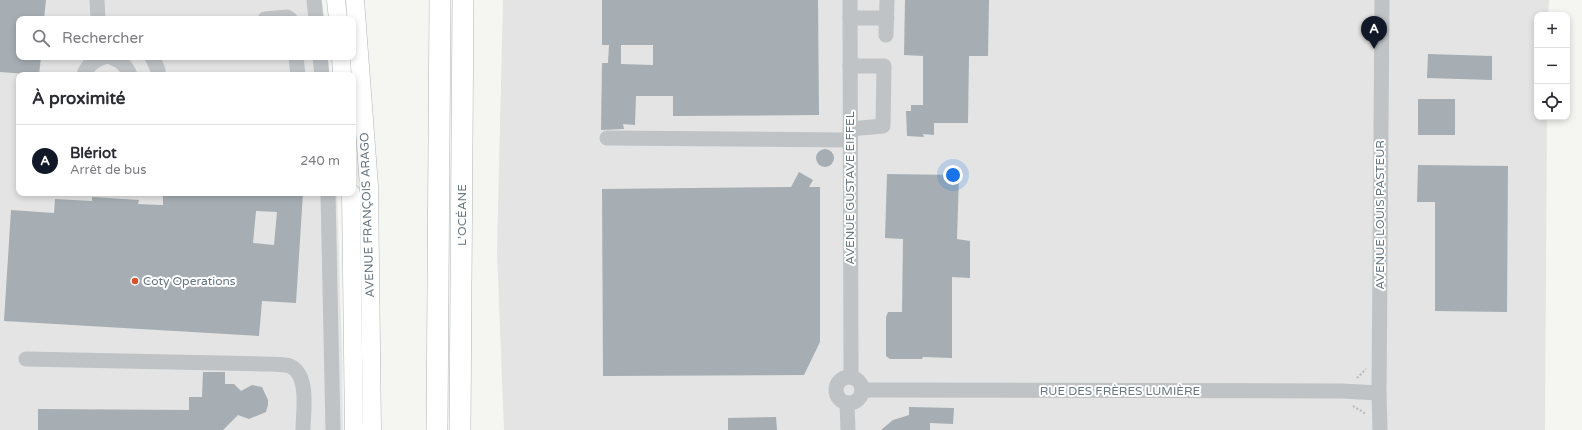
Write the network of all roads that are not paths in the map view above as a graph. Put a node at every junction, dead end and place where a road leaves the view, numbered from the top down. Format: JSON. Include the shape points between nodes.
{"nodes":[{"id":1,"x":96,"y":0,"type":"edge"},
{"id":2,"x":314,"y":0,"type":"edge"},
{"id":3,"x":336,"y":0,"type":"edge"},
{"id":4,"x":355,"y":0,"type":"edge"},
{"id":5,"x":440,"y":0,"type":"edge"},
{"id":6,"x":463,"y":0,"type":"edge"},
{"id":7,"x":850,"y":0,"type":"edge"},
{"id":8,"x":887,"y":0,"type":"edge"},
{"id":9,"x":1382,"y":0,"type":"edge"},
{"id":10,"x":98,"y":16,"type":"edge"},
{"id":11,"x":316,"y":16,"type":"edge"},
{"id":12,"x":338,"y":16,"type":"edge"},
{"id":13,"x":850,"y":18,"type":"junction"},
{"id":14,"x":887,"y":18,"type":"junction"},
{"id":15,"x":886,"y":35,"type":"dead end"},
{"id":16,"x":118,"y":60,"type":"edge"},
{"id":17,"x":153,"y":60,"type":"edge"},
{"id":18,"x":296,"y":60,"type":"edge"},
{"id":19,"x":320,"y":60,"type":"edge"},
{"id":20,"x":341,"y":60,"type":"edge"},
{"id":21,"x":850,"y":66,"type":"junction"},
{"id":22,"x":129,"y":72,"type":"edge"},
{"id":23,"x":158,"y":72,"type":"edge"},
{"id":24,"x":298,"y":72,"type":"edge"},
{"id":25,"x":322,"y":72,"type":"edge"},
{"id":26,"x":342,"y":72,"type":"edge"},
{"id":27,"x":850,"y":134,"type":"junction"},
{"id":28,"x":607,"y":138,"type":"dead end"},
{"id":29,"x":328,"y":196,"type":"edge"},
{"id":30,"x":351,"y":196,"type":"edge"},
{"id":31,"x":26,"y":360,"type":"dead end"},
{"id":32,"x":851,"y":376,"type":"junction"},
{"id":33,"x":862,"y":390,"type":"junction"},
{"id":34,"x":1378,"y":393,"type":"junction"},
{"id":35,"x":847,"y":403,"type":"junction"},
{"id":36,"x":303,"y":430,"type":"edge"},
{"id":37,"x":332,"y":430,"type":"edge"},
{"id":38,"x":354,"y":430,"type":"edge"},
{"id":39,"x":372,"y":430,"type":"edge"},
{"id":40,"x":437,"y":430,"type":"edge"},
{"id":41,"x":460,"y":430,"type":"edge"},
{"id":42,"x":848,"y":430,"type":"edge"},
{"id":43,"x":1380,"y":430,"type":"edge"}],
"edges":[{"from":1,"to":10,"type":"street"},
{"from":2,"to":11,"type":"street"},
{"from":3,"to":12,"type":"main road"},
{"from":4,"to":39,"type":"main road","name":"AVENUE FRANÇOIS ARAGO","via":[[368,186]]},
{"from":5,"to":40,"type":"highway","name":"L’OCÉANE"},
{"from":6,"to":41,"type":"highway","name":"L’OCÉANE"},
{"from":7,"to":13,"type":"street","name":"AVENUE GUSTAVE EIFFEL"},
{"from":8,"to":14,"type":"street"},
{"from":9,"to":34,"type":"street","name":"AVENUE LOUIS PASTEUR"},
{"from":13,"to":14,"type":"street"},
{"from":13,"to":21,"type":"street","name":"AVENUE GUSTAVE EIFFEL"},
{"from":14,"to":15,"type":"street"},
{"from":16,"to":22,"type":"street"},
{"from":17,"to":23,"type":"street"},
{"from":18,"to":24,"type":"street"},
{"from":19,"to":25,"type":"street"},
{"from":20,"to":26,"type":"main road"},
{"from":21,"to":27,"type":"street","name":"AVENUE GUSTAVE EIFFEL"},
{"from":21,"to":27,"type":"street","via":[[884,66],[883,126]]},
{"from":27,"to":28,"type":"street"},
{"from":27,"to":32,"type":"street","name":"AVENUE GUSTAVE EIFFEL"},
{"from":29,"to":37,"type":"street"},
{"from":30,"to":38,"type":"main road","name":"AVENUE FRANÇOIS ARAGO"},
{"from":31,"to":36,"type":"street","via":[[255,363],[290,366],[299,373],[304,385]]},
{"from":32,"to":33,"type":"street","via":[[860,384]]},
{"from":32,"to":35,"type":"street","via":[[837,382],[835,389],[841,401]]},
{"from":33,"to":34,"type":"street","name":"RUE DES FRÈRES LUMIÈRE"},
{"from":33,"to":35,"type":"street","via":[[854,402]]},
{"from":34,"to":43,"type":"street","name":"AVENUE LOUIS PASTEUR"},
{"from":35,"to":42,"type":"street"}]}
